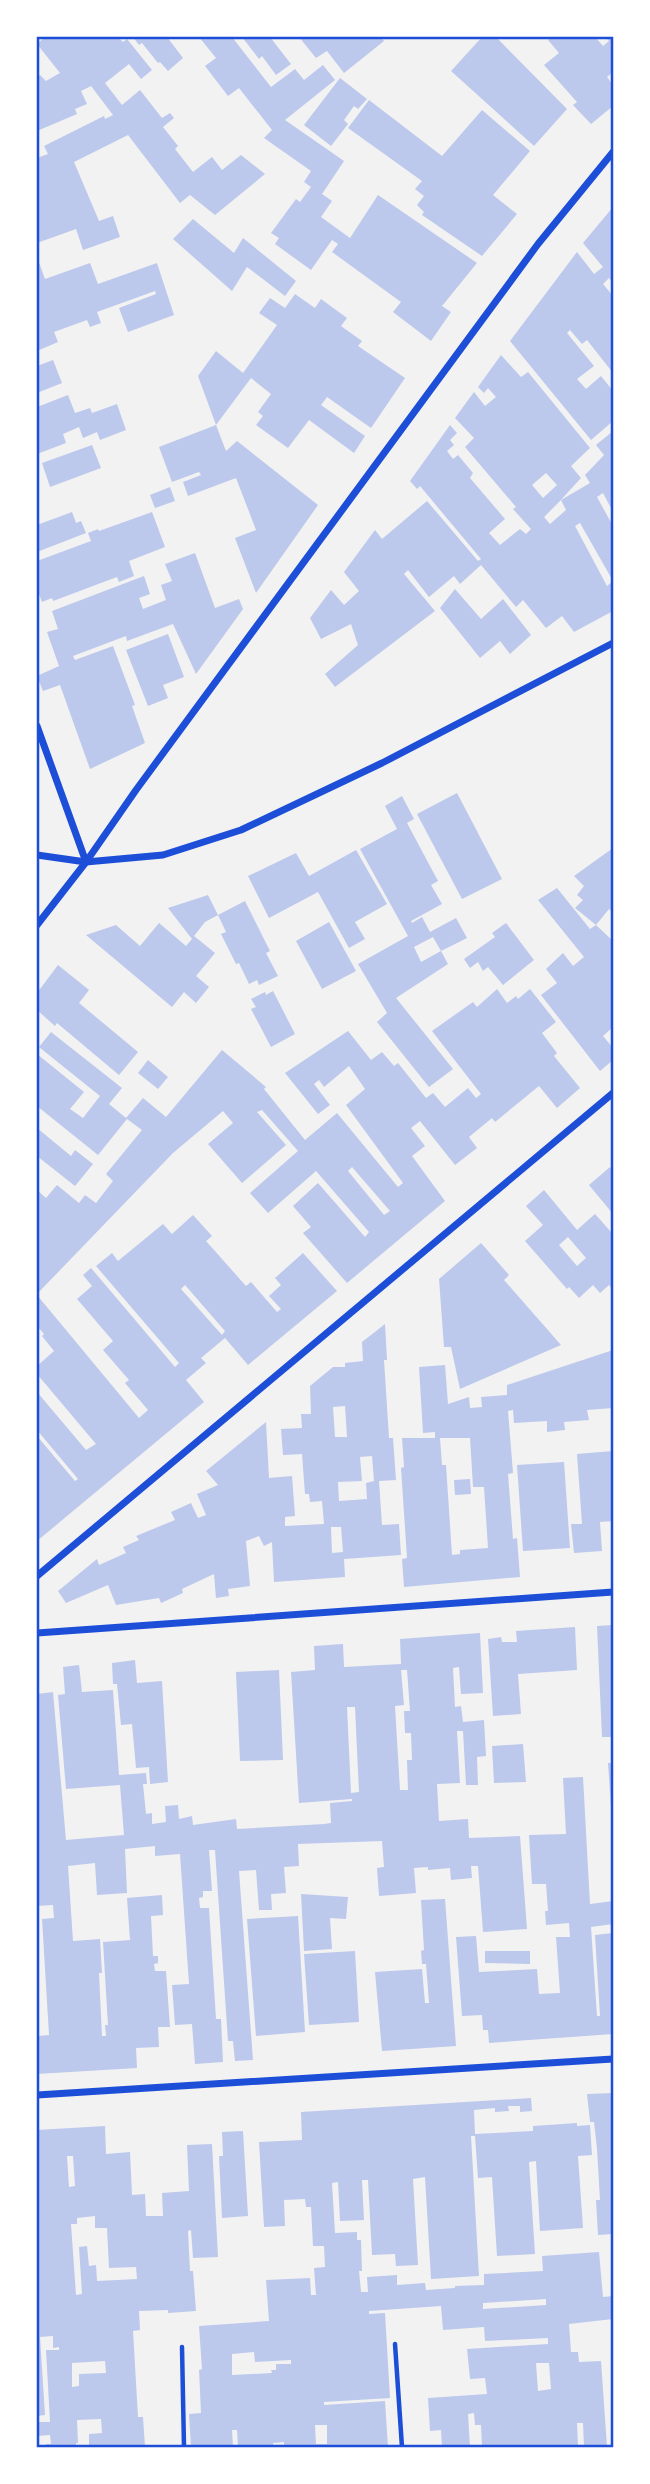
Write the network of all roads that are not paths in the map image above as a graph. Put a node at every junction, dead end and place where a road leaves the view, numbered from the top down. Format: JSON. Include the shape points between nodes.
{"nodes":[{"id":1,"x":613,"y":152,"type":"edge"},
{"id":2,"x":613,"y":643,"type":"edge"},
{"id":3,"x":37,"y":726,"type":"edge"},
{"id":4,"x":37,"y":855,"type":"edge"},
{"id":5,"x":86,"y":862,"type":"junction"},
{"id":6,"x":37,"y":925,"type":"edge"},
{"id":7,"x":613,"y":1093,"type":"edge"},
{"id":8,"x":37,"y":1576,"type":"edge"},
{"id":9,"x":613,"y":1592,"type":"edge"},
{"id":10,"x":37,"y":1633,"type":"edge"},
{"id":11,"x":613,"y":2059,"type":"edge"},
{"id":12,"x":37,"y":2095,"type":"edge"}],
"edges":[{"from":1,"to":5,"type":"street","via":[[530,255]]},
{"from":2,"to":5,"type":"street","via":[[241,830],[163,855]]},
{"from":3,"to":5,"type":"street"},
{"from":4,"to":5,"type":"street"},
{"from":5,"to":6,"type":"street"},
{"from":7,"to":8,"type":"street"},
{"from":9,"to":10,"type":"street"},
{"from":11,"to":12,"type":"street"}]}
